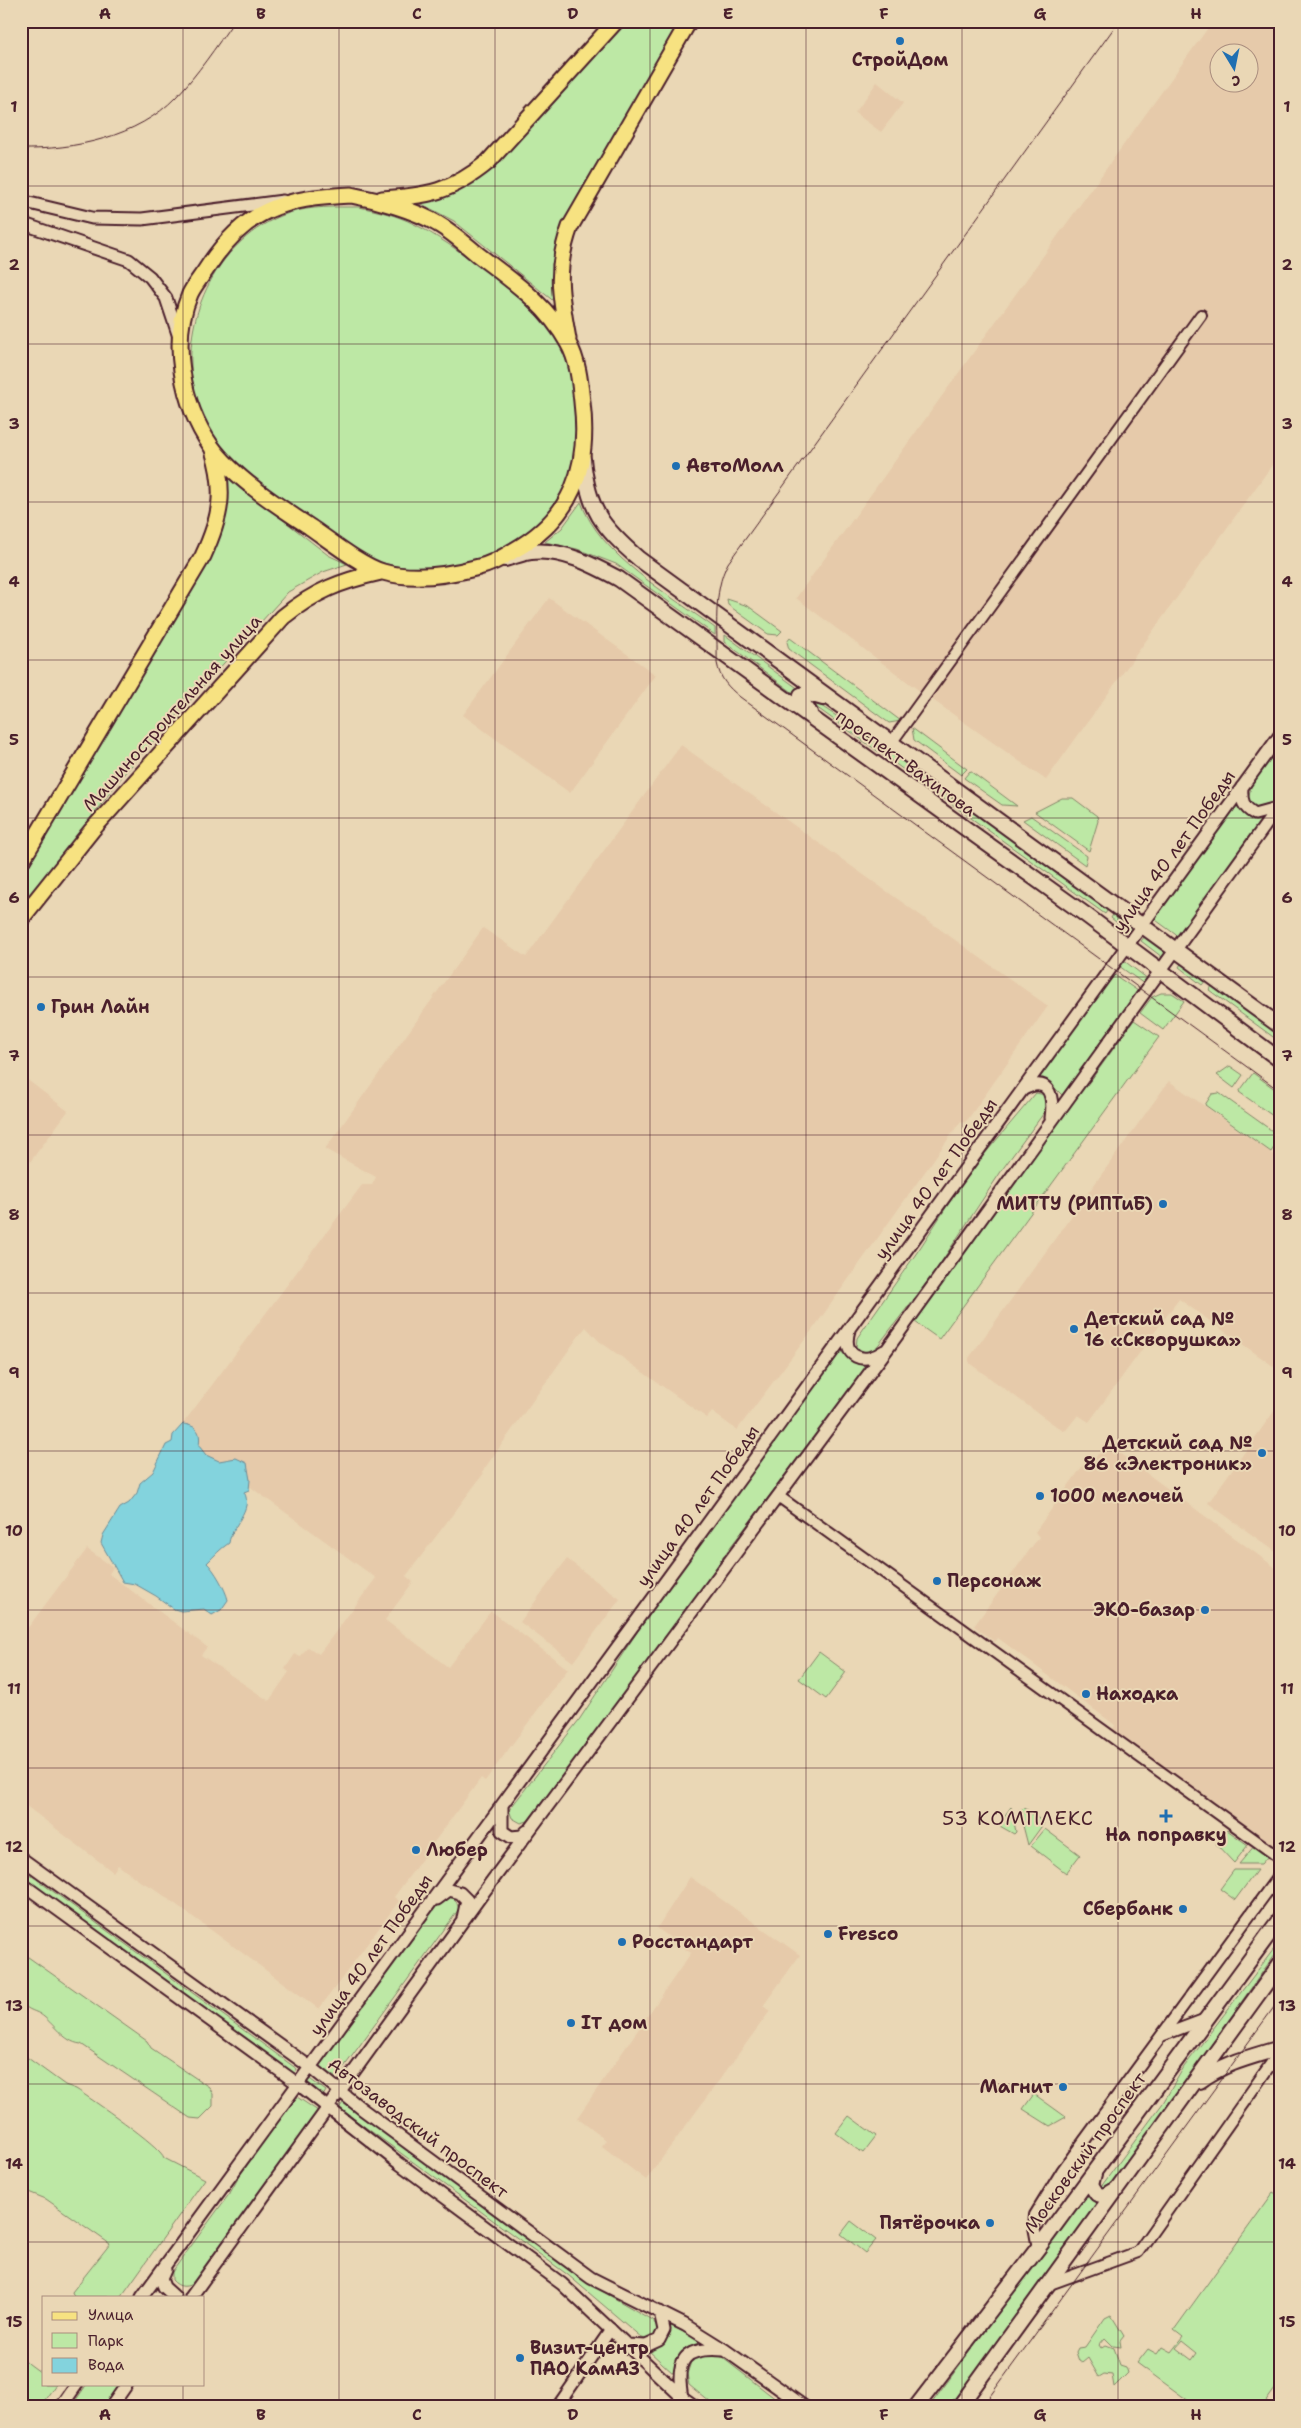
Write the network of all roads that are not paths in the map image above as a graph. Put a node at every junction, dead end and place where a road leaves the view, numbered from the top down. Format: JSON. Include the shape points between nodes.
{"nodes":[{"id":1,"x":616,"y":21,"type":"edge"},
{"id":2,"x":688,"y":21,"type":"edge"},
{"id":3,"x":312,"y":197,"type":"junction"},
{"id":4,"x":378,"y":200,"type":"junction"},
{"id":5,"x":21,"y":201,"type":"edge"},
{"id":6,"x":21,"y":223,"type":"edge"},
{"id":7,"x":1201,"y":314,"type":"dead end"},
{"id":8,"x":179,"y":340,"type":"junction"},
{"id":9,"x":570,"y":345,"type":"junction"},
{"id":10,"x":211,"y":447,"type":"junction"},
{"id":11,"x":583,"y":458,"type":"junction"},
{"id":12,"x":490,"y":564,"type":"junction"},
{"id":13,"x":380,"y":572,"type":"junction"},
{"id":14,"x":833,"y":701,"type":"junction"},
{"id":15,"x":816,"y":721,"type":"junction"},
{"id":16,"x":1280,"y":735,"type":"edge"},
{"id":17,"x":891,"y":743,"type":"junction"},
{"id":18,"x":1242,"y":787,"type":"junction"},
{"id":19,"x":1279,"y":806,"type":"edge"},
{"id":20,"x":21,"y":862,"type":"edge"},
{"id":21,"x":21,"y":919,"type":"edge"},
{"id":22,"x":1140,"y":925,"type":"junction"},
{"id":23,"x":1126,"y":945,"type":"junction"},
{"id":24,"x":1176,"y":951,"type":"junction"},
{"id":25,"x":1160,"y":972,"type":"junction"},
{"id":26,"x":1280,"y":1026,"type":"edge"},
{"id":27,"x":1280,"y":1060,"type":"edge"},
{"id":28,"x":1021,"y":1091,"type":"junction"},
{"id":29,"x":1051,"y":1120,"type":"junction"},
{"id":30,"x":850,"y":1326,"type":"junction"},
{"id":31,"x":888,"y":1348,"type":"junction"},
{"id":32,"x":778,"y":1496,"type":"junction"},
{"id":33,"x":502,"y":1804,"type":"junction"},
{"id":34,"x":539,"y":1819,"type":"junction"},
{"id":35,"x":21,"y":1858,"type":"edge"},
{"id":36,"x":1280,"y":1858,"type":"edge"},
{"id":37,"x":1280,"y":1874,"type":"edge"},
{"id":38,"x":21,"y":1883,"type":"edge"},
{"id":39,"x":430,"y":1904,"type":"junction"},
{"id":40,"x":1280,"y":1919,"type":"edge"},
{"id":41,"x":460,"y":1926,"type":"junction"},
{"id":42,"x":1280,"y":1964,"type":"edge"},
{"id":43,"x":1207,"y":2019,"type":"junction"},
{"id":44,"x":1161,"y":2036,"type":"junction"},
{"id":45,"x":1280,"y":2050,"type":"edge"},
{"id":46,"x":310,"y":2067,"type":"junction"},
{"id":47,"x":298,"y":2084,"type":"junction"},
{"id":48,"x":1191,"y":2088,"type":"junction"},
{"id":49,"x":340,"y":2091,"type":"junction"},
{"id":50,"x":328,"y":2108,"type":"junction"},
{"id":51,"x":1094,"y":2174,"type":"junction"},
{"id":52,"x":1115,"y":2190,"type":"junction"},
{"id":53,"x":1038,"y":2248,"type":"junction"},
{"id":54,"x":168,"y":2261,"type":"junction"},
{"id":55,"x":200,"y":2284,"type":"junction"},
{"id":56,"x":1046,"y":2286,"type":"junction"},
{"id":57,"x":143,"y":2296,"type":"edge"},
{"id":58,"x":174,"y":2296,"type":"edge"},
{"id":59,"x":186,"y":2296,"type":"edge"},
{"id":60,"x":192,"y":2296,"type":"edge"},
{"id":61,"x":660,"y":2312,"type":"junction"},
{"id":62,"x":611,"y":2329,"type":"junction"},
{"id":63,"x":627,"y":2345,"type":"junction"},
{"id":64,"x":725,"y":2350,"type":"junction"},
{"id":65,"x":76,"y":2386,"type":"edge"},
{"id":66,"x":126,"y":2386,"type":"edge"},
{"id":67,"x":682,"y":2397,"type":"junction"},
{"id":68,"x":62,"y":2407,"type":"edge"},
{"id":69,"x":111,"y":2407,"type":"edge"},
{"id":70,"x":557,"y":2407,"type":"edge"},
{"id":71,"x":696,"y":2407,"type":"edge"},
{"id":72,"x":805,"y":2407,"type":"edge"},
{"id":73,"x":916,"y":2407,"type":"edge"},
{"id":74,"x":959,"y":2407,"type":"edge"}],
"edges":[{"from":1,"to":4,"type":"main road","via":[[488,162],[467,179],[442,191]]},
{"from":2,"to":9,"type":"main road","via":[[570,227],[560,269]]},
{"from":3,"to":4,"type":"main road","via":[[351,195]]},
{"from":3,"to":5,"type":"street","via":[[142,219],[92,218]]},
{"from":3,"to":8,"type":"main road","via":[[259,213],[222,244],[190,294]]},
{"from":4,"to":9,"type":"main road","via":[[438,223],[544,308]]},
{"from":6,"to":8,"type":"street","via":[[129,260],[150,277],[166,298]]},
{"from":7,"to":17,"type":"street"},
{"from":8,"to":10,"type":"main road","via":[[182,378],[196,419]]},
{"from":9,"to":11,"type":"main road","via":[[580,377],[585,426]]},
{"from":10,"to":13,"type":"main road","via":[[247,483]]},
{"from":10,"to":20,"type":"main road","name":"Машиностроительная улица","via":[[222,492],[212,535],[175,604]]},
{"from":11,"to":12,"type":"main road","via":[[573,492],[556,518],[529,542]]},
{"from":11,"to":14,"type":"main road","name":"проспект Вахитова","via":[[586,488],[593,505],[603,524],[618,541]]},
{"from":12,"to":13,"type":"main road","via":[[452,574],[410,576]]},
{"from":12,"to":15,"type":"main road","name":"проспект Вахитова","via":[[530,552],[547,552],[602,570]]},
{"from":13,"to":21,"type":"main road","name":"Машиностроительная улица","via":[[328,586],[283,617],[98,822]]},
{"from":14,"to":15,"type":"main road","via":[[806,693],[802,695],[801,701]]},
{"from":14,"to":17,"type":"main road","name":"проспект Вахитова"},
{"from":15,"to":23,"type":"main road","name":"проспект Вахитова"},
{"from":16,"to":18,"type":"street","name":"улица 40 лет Победы"},
{"from":17,"to":22,"type":"main road","name":"проспект Вахитова"},
{"from":18,"to":19,"type":"street","via":[[1242,798],[1248,810],[1255,814]]},
{"from":18,"to":22,"type":"street","name":"улица 40 лет Победы"},
{"from":19,"to":24,"type":"street"},
{"from":22,"to":23,"type":"street","name":"улица 40 лет Победы"},
{"from":22,"to":24,"type":"main road","name":"проспект Вахитова"},
{"from":23,"to":25,"type":"main road","name":"проспект Вахитова"},
{"from":23,"to":28,"type":"street","name":"улица 40 лет Победы"},
{"from":24,"to":25,"type":"street"},
{"from":24,"to":26,"type":"main road","name":"проспект Вахитова"},
{"from":25,"to":27,"type":"main road","name":"проспект Вахитова"},
{"from":25,"to":29,"type":"street"},
{"from":28,"to":29,"type":"street","via":[[1032,1085],[1043,1086],[1051,1092]]},
{"from":28,"to":30,"type":"street","name":"улица 40 лет Победы"},
{"from":29,"to":31,"type":"street"},
{"from":30,"to":31,"type":"street","via":[[846,1341],[854,1355],[865,1359],[876,1357]]},
{"from":30,"to":33,"type":"street","name":"улица 40 лет Победы"},
{"from":31,"to":32,"type":"street"},
{"from":32,"to":34,"type":"street"},
{"from":32,"to":36,"type":"street"},
{"from":33,"to":34,"type":"street","via":[[502,1831],[511,1837],[522,1836]]},
{"from":33,"to":39,"type":"street","name":"улица 40 лет Победы"},
{"from":34,"to":41,"type":"street"},
{"from":35,"to":46,"type":"street","name":"Автозаводский проспект"},
{"from":37,"to":44,"type":"street"},
{"from":38,"to":47,"type":"street"},
{"from":39,"to":41,"type":"street","via":[[449,1890],[460,1893],[467,1900]]},
{"from":39,"to":46,"type":"street","name":"улица 40 лет Победы"},
{"from":40,"to":43,"type":"main road","name":"Московский проспект"},
{"from":41,"to":49,"type":"street"},
{"from":42,"to":48,"type":"main road"},
{"from":43,"to":44,"type":"street"},
{"from":43,"to":51,"type":"main road","name":"Московский проспект"},
{"from":44,"to":53,"type":"street","via":[[1062,2171],[1035,2215]]},
{"from":45,"to":48,"type":"main road","via":[[1235,2061]]},
{"from":45,"to":56,"type":"street","via":[[1138,2252]]},
{"from":46,"to":47,"type":"street","name":"улица 40 лет Победы"},
{"from":46,"to":49,"type":"street","name":"Автозаводский проспект"},
{"from":47,"to":50,"type":"street"},
{"from":47,"to":54,"type":"street","name":"улица 40 лет Победы"},
{"from":48,"to":52,"type":"main road"},
{"from":49,"to":50,"type":"street"},
{"from":49,"to":61,"type":"street","name":"Автозаводский проспект","via":[[591,2278]]},
{"from":50,"to":55,"type":"street"},
{"from":50,"to":62,"type":"street","via":[[562,2284]]},
{"from":51,"to":52,"type":"main road","via":[[1091,2185],[1098,2194],[1105,2196]]},
{"from":51,"to":53,"type":"main road","name":"Московский проспект"},
{"from":52,"to":56,"type":"main road"},
{"from":53,"to":73,"type":"main road","name":"Московский проспект"},
{"from":54,"to":57,"type":"street","name":"улица 40 лет Победы"},
{"from":54,"to":58,"type":"street","via":[[161,2279]]},
{"from":55,"to":59,"type":"street"},
{"from":55,"to":60,"type":"street"},
{"from":56,"to":74,"type":"main road"},
{"from":61,"to":63,"type":"street","via":[[664,2330],[659,2340],[646,2346]]},
{"from":61,"to":64,"type":"street","name":"Автозаводский проспект"},
{"from":62,"to":63,"type":"street"},
{"from":62,"to":70,"type":"street"},
{"from":63,"to":67,"type":"street"},
{"from":64,"to":67,"type":"street","via":[[701,2348],[690,2354],[681,2365]]},
{"from":64,"to":72,"type":"street","name":"Автозаводский проспект"},
{"from":65,"to":68,"type":"street"},
{"from":66,"to":69,"type":"street"},
{"from":67,"to":71,"type":"street"}]}
